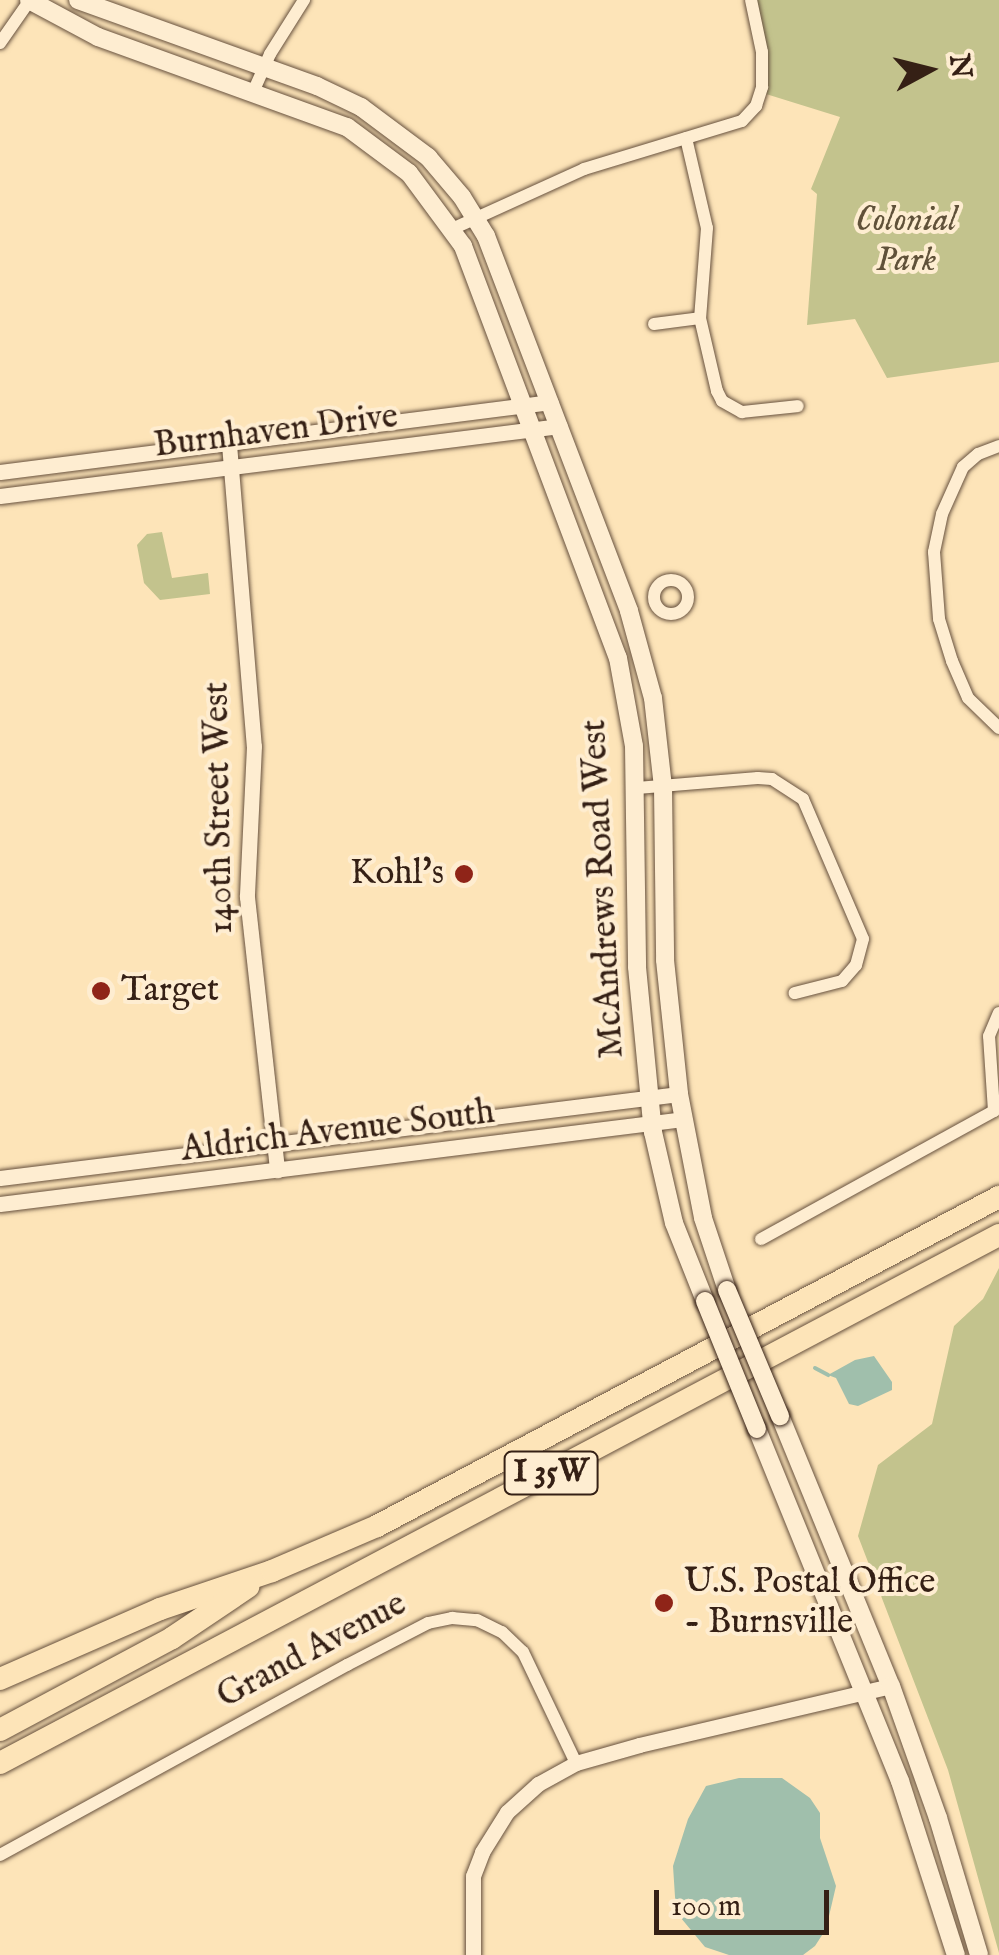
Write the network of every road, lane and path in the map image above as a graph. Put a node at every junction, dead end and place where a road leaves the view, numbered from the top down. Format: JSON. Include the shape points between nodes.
{"nodes":[{"id":1,"x":29,"y":0,"type":"edge"},
{"id":2,"x":78,"y":0,"type":"edge"},
{"id":3,"x":304,"y":0,"type":"edge"},
{"id":4,"x":751,"y":0,"type":"edge"},
{"id":5,"x":0,"y":42,"type":"edge"},
{"id":6,"x":264,"y":67,"type":"junction"},
{"id":7,"x":254,"y":90,"type":"junction"},
{"id":8,"x":686,"y":138,"type":"junction"},
{"id":9,"x":476,"y":218,"type":"junction"},
{"id":10,"x":452,"y":229,"type":"junction"},
{"id":11,"x":700,"y":318,"type":"junction"},
{"id":12,"x":654,"y":324,"type":"dead end"},
{"id":13,"x":550,"y":402,"type":"junction"},
{"id":14,"x":525,"y":405,"type":"junction"},
{"id":15,"x":798,"y":406,"type":"dead end"},
{"id":16,"x":560,"y":426,"type":"junction"},
{"id":17,"x":535,"y":430,"type":"junction"},
{"id":18,"x":229,"y":444,"type":"junction"},
{"id":19,"x":999,"y":446,"type":"edge"},
{"id":20,"x":230,"y":468,"type":"junction"},
{"id":21,"x":0,"y":472,"type":"edge"},
{"id":22,"x":0,"y":496,"type":"edge"},
{"id":23,"x":656,"y":603,"type":"dead end"},
{"id":24,"x":629,"y":610,"type":"junction"},
{"id":25,"x":999,"y":728,"type":"edge"},
{"id":26,"x":663,"y":787,"type":"junction"},
{"id":27,"x":638,"y":788,"type":"junction"},
{"id":28,"x":795,"y":993,"type":"dead end"},
{"id":29,"x":999,"y":1013,"type":"edge"},
{"id":30,"x":680,"y":1094,"type":"junction"},
{"id":31,"x":649,"y":1098,"type":"junction"},
{"id":32,"x":683,"y":1119,"type":"junction"},
{"id":33,"x":652,"y":1123,"type":"junction"},
{"id":34,"x":274,"y":1145,"type":"junction"},
{"id":35,"x":277,"y":1170,"type":"junction"},
{"id":36,"x":0,"y":1178,"type":"edge"},
{"id":37,"x":999,"y":1197,"type":"edge"},
{"id":38,"x":0,"y":1204,"type":"edge"},
{"id":39,"x":999,"y":1235,"type":"edge"},
{"id":40,"x":761,"y":1239,"type":"dead end"},
{"id":41,"x":272,"y":1571,"type":"junction"},
{"id":42,"x":0,"y":1679,"type":"edge"},
{"id":43,"x":891,"y":1686,"type":"junction"},
{"id":44,"x":864,"y":1692,"type":"junction"},
{"id":45,"x":103,"y":1711,"type":"junction"},
{"id":46,"x":0,"y":1730,"type":"edge"},
{"id":47,"x":0,"y":1763,"type":"edge"},
{"id":48,"x":576,"y":1763,"type":"junction"},
{"id":49,"x":0,"y":1774,"type":"edge"},
{"id":50,"x":0,"y":1855,"type":"edge"},
{"id":51,"x":472,"y":1955,"type":"edge"},
{"id":52,"x":956,"y":1955,"type":"edge"},
{"id":53,"x":980,"y":1955,"type":"edge"}],
"edges":[{"from":1,"to":5,"type":"street"},
{"from":1,"to":7,"type":"main road","name":"McAndrews Road West","via":[[98,37]]},
{"from":2,"to":6,"type":"main road","name":"McAndrews Road West"},
{"from":3,"to":6,"type":"street"},
{"from":4,"to":8,"type":"street","via":[[762,52],[756,106],[742,121]]},
{"from":6,"to":7,"type":"street"},
{"from":6,"to":9,"type":"main road","name":"McAndrews Road West","via":[[384,121],[428,157]]},
{"from":7,"to":10,"type":"main road","name":"McAndrews Road West","via":[[326,116],[368,141],[409,174]]},
{"from":8,"to":9,"type":"street","via":[[584,169]]},
{"from":8,"to":11,"type":"street","via":[[707,228]]},
{"from":9,"to":10,"type":"street"},
{"from":9,"to":13,"type":"main road","name":"McAndrews Road West"},
{"from":10,"to":14,"type":"main road","name":"McAndrews Road West"},
{"from":11,"to":12,"type":"street"},
{"from":11,"to":15,"type":"street","via":[[722,401],[742,412]]},
{"from":13,"to":14,"type":"street","name":"Burnhaven Drive"},
{"from":13,"to":16,"type":"main road","name":"McAndrews Road West"},
{"from":14,"to":17,"type":"main road","name":"McAndrews Road West"},
{"from":14,"to":18,"type":"street","name":"Burnhaven Drive"},
{"from":16,"to":17,"type":"street","name":"Burnhaven Drive"},
{"from":16,"to":24,"type":"main road","name":"McAndrews Road West"},
{"from":17,"to":20,"type":"street","name":"Burnhaven Drive"},
{"from":17,"to":27,"type":"main road","name":"McAndrews Road West","via":[[618,658]]},
{"from":18,"to":20,"type":"street","name":"140th Street West"},
{"from":18,"to":21,"type":"street","name":"Burnhaven Drive"},
{"from":19,"to":25,"type":"street","via":[[963,467],[934,552],[939,620],[952,660],[968,698]]},
{"from":20,"to":22,"type":"street","name":"Burnhaven Drive"},
{"from":20,"to":34,"type":"street","name":"140th Street West","via":[[254,746],[247,897]]},
{"from":23,"to":24,"type":"street"},
{"from":24,"to":26,"type":"main road","name":"McAndrews Road West","via":[[653,698]]},
{"from":26,"to":27,"type":"street"},
{"from":26,"to":28,"type":"street","via":[[758,778],[804,799],[863,939],[856,965],[842,981]]},
{"from":26,"to":30,"type":"main road","name":"McAndrews Road West","via":[[664,960]]},
{"from":27,"to":31,"type":"main road","name":"McAndrews Road West","via":[[636,967]]},
{"from":29,"to":40,"type":"street","via":[[988,1036],[994,1112]]},
{"from":30,"to":31,"type":"street","name":"Aldrich Avenue South"},
{"from":30,"to":32,"type":"main road","name":"McAndrews Road West"},
{"from":31,"to":33,"type":"main road","name":"McAndrews Road West"},
{"from":31,"to":34,"type":"street","name":"Aldrich Avenue South"},
{"from":32,"to":33,"type":"street","name":"Aldrich Avenue South"},
{"from":32,"to":43,"type":"main road","name":"McAndrews Road West","bridge":true,"via":[[703,1218],[728,1290]]},
{"from":33,"to":35,"type":"street","name":"Aldrich Avenue South"},
{"from":33,"to":44,"type":"main road","name":"McAndrews Road West","bridge":true,"via":[[670,1209]]},
{"from":34,"to":35,"type":"street","name":"140th Street West"},
{"from":34,"to":36,"type":"street","name":"Aldrich Avenue South"},
{"from":35,"to":38,"type":"street","name":"Aldrich Avenue South"},
{"from":37,"to":41,"type":"highway","number":"I 35W","via":[[377,1526]]},
{"from":39,"to":45,"type":"highway","number":"I 35W"},
{"from":41,"to":42,"type":"highway","via":[[160,1609]]},
{"from":41,"to":46,"type":"highway","number":"I 35W","via":[[172,1638]]},
{"from":43,"to":44,"type":"street"},
{"from":43,"to":53,"type":"main road","name":"McAndrews Road West"},
{"from":44,"to":48,"type":"street"},
{"from":44,"to":52,"type":"main road","name":"McAndrews Road West"},
{"from":45,"to":47,"type":"highway","number":"I 35W"},
{"from":45,"to":49,"type":"highway"},
{"from":48,"to":50,"type":"street","name":"Grand Avenue","via":[[523,1652],[477,1620],[452,1618],[428,1623],[347,1665]]},
{"from":48,"to":51,"type":"street","via":[[517,1803],[488,1840],[473,1876]]}]}
